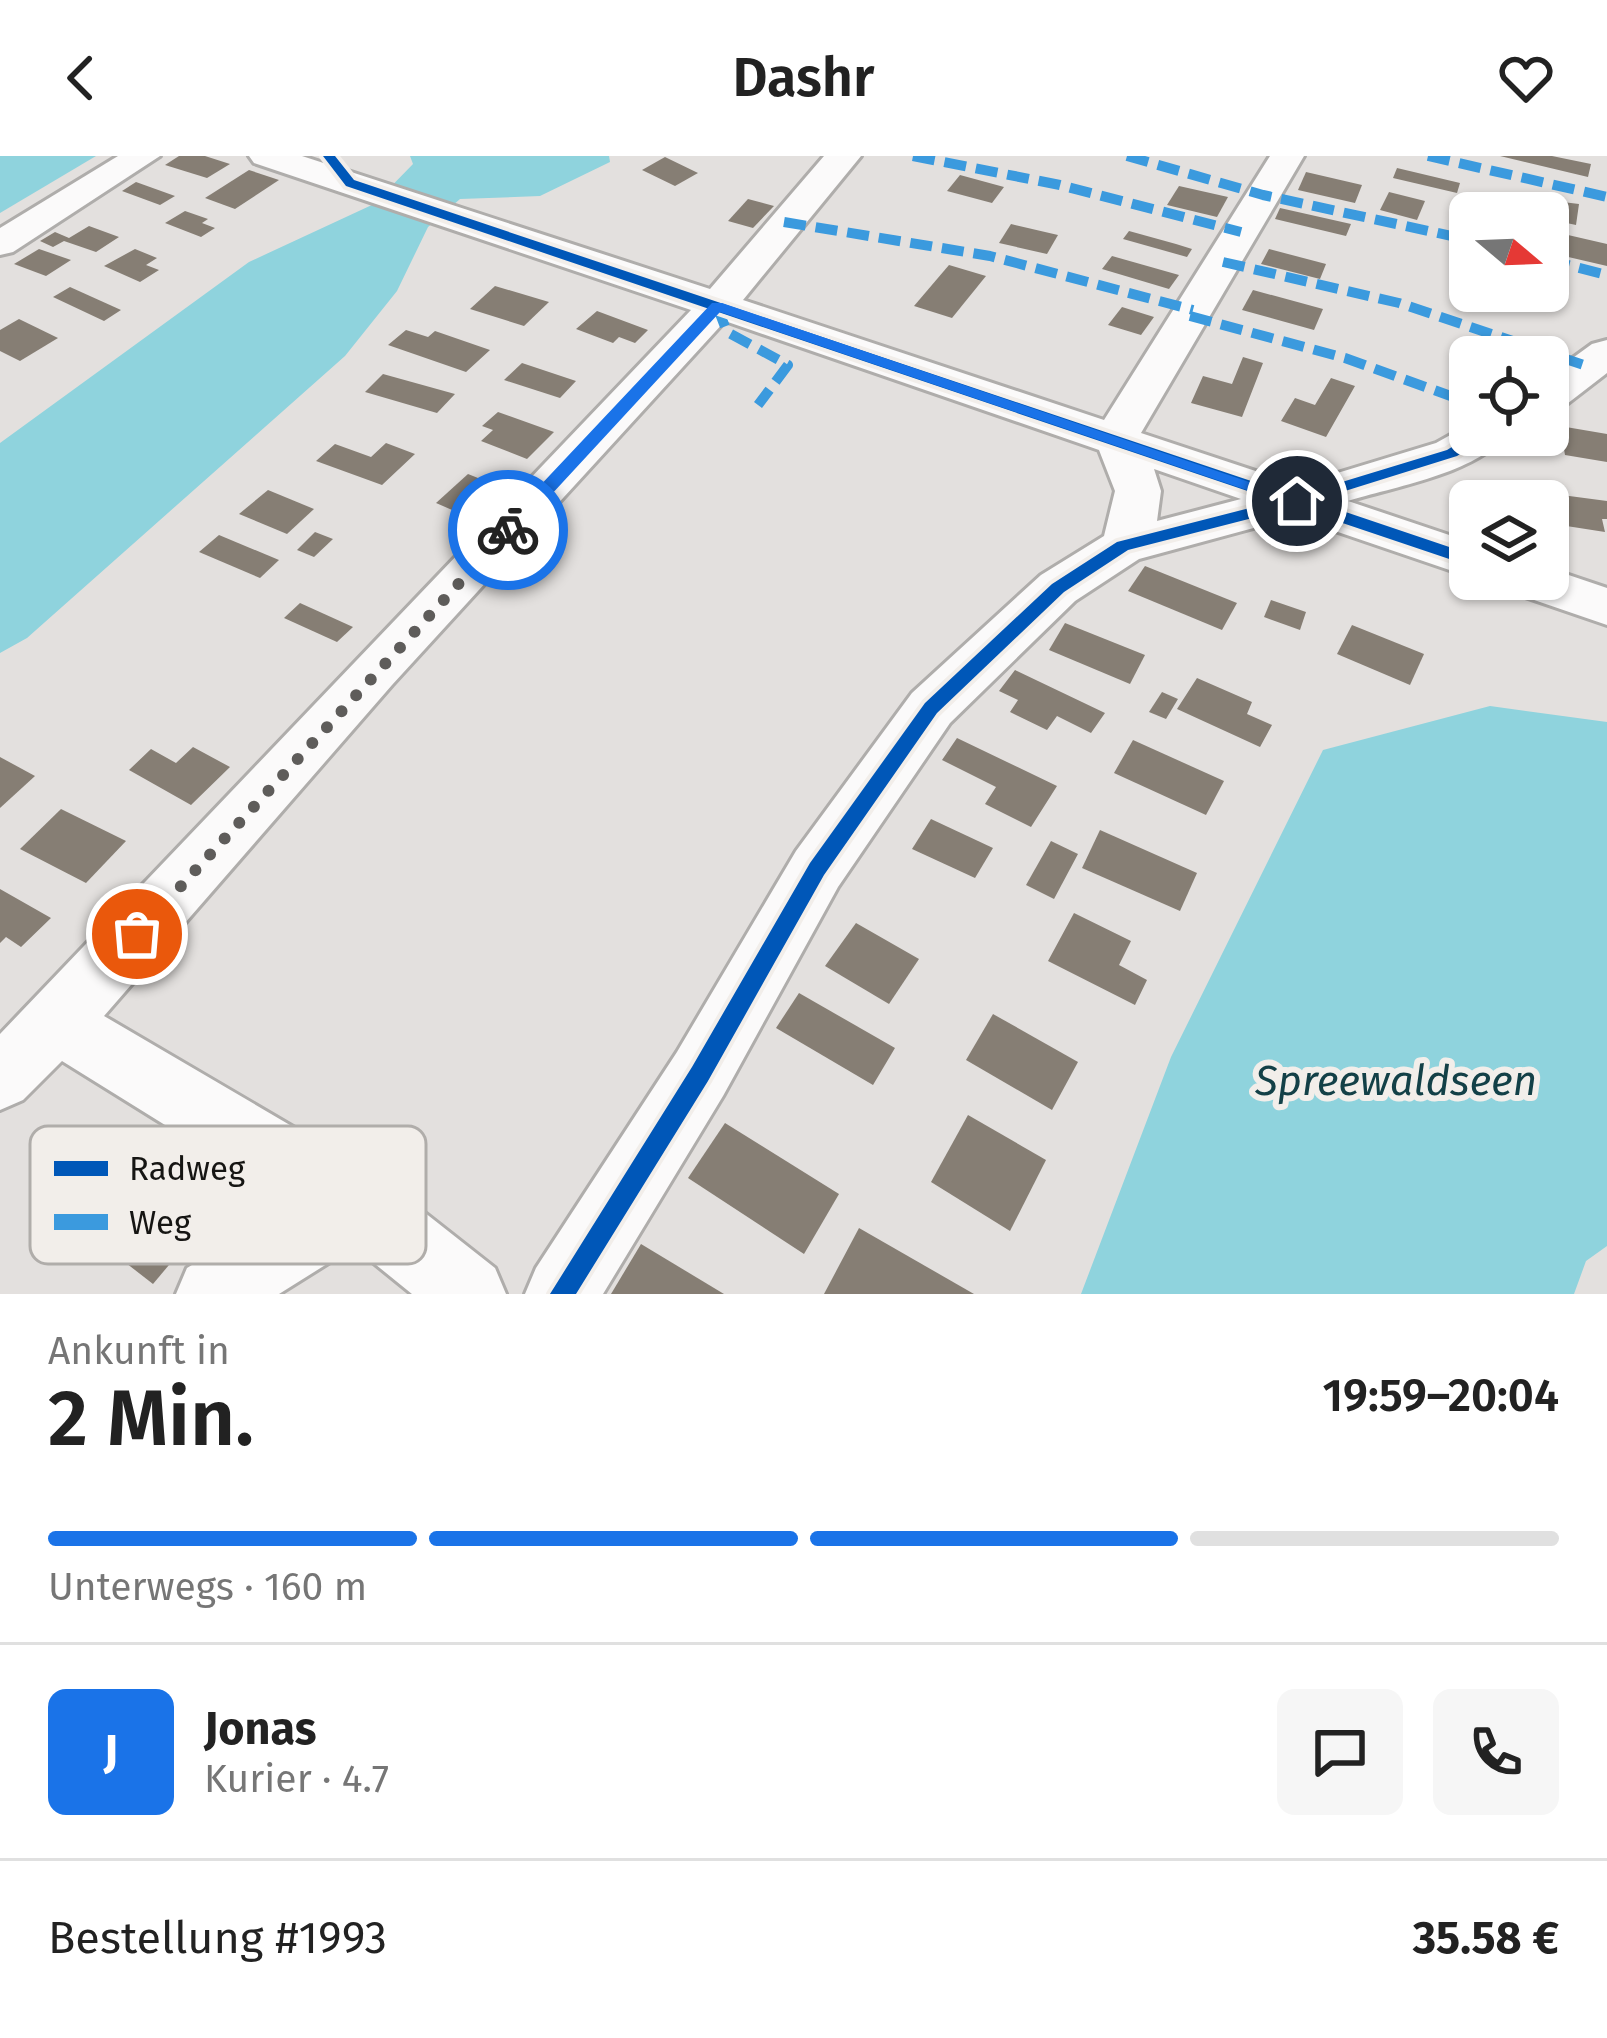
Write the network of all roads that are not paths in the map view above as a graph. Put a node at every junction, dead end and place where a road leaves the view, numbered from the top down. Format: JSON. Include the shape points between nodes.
{"nodes":[{"id":1,"x":143,"y":156,"type":"edge"},
{"id":2,"x":266,"y":156,"type":"edge"},
{"id":3,"x":844,"y":156,"type":"edge"},
{"id":4,"x":1287,"y":156,"type":"edge"},
{"id":5,"x":0,"y":244,"type":"edge"},
{"id":6,"x":717,"y":306,"type":"junction"},
{"id":7,"x":1607,"y":353,"type":"edge"},
{"id":8,"x":1569,"y":381,"type":"edge"},
{"id":9,"x":1115,"y":439,"type":"junction"},
{"id":10,"x":1449,"y":454,"type":"edge"},
{"id":11,"x":1297,"y":501,"type":"junction"},
{"id":12,"x":1123,"y":546,"type":"junction"},
{"id":13,"x":1449,"y":553,"type":"edge"},
{"id":14,"x":1569,"y":594,"type":"edge"},
{"id":15,"x":1607,"y":607,"type":"edge"},
{"id":16,"x":57,"y":1024,"type":"junction"},
{"id":17,"x":0,"y":1078,"type":"edge"},
{"id":18,"x":227,"y":1126,"type":"edge"},
{"id":19,"x":426,"y":1259,"type":"edge"},
{"id":20,"x":261,"y":1264,"type":"edge"},
{"id":21,"x":213,"y":1294,"type":"edge"},
{"id":22,"x":469,"y":1294,"type":"edge"},
{"id":23,"x":562,"y":1294,"type":"edge"}],
"edges":[{"from":1,"to":5,"type":"street"},
{"from":2,"to":6,"type":"street"},
{"from":3,"to":6,"type":"street"},
{"from":4,"to":9,"type":"street"},
{"from":6,"to":9,"type":"street"},
{"from":6,"to":16,"type":"street"},
{"from":7,"to":8,"type":"street"},
{"from":9,"to":11,"type":"street"},
{"from":9,"to":12,"type":"street","via":[[1135,473],[1141,507]]},
{"from":10,"to":11,"type":"street"},
{"from":11,"to":12,"type":"street"},
{"from":11,"to":13,"type":"street"},
{"from":12,"to":23,"type":"street","via":[[1058,588],[931,708],[817,869]]},
{"from":14,"to":15,"type":"street"},
{"from":16,"to":17,"type":"street"},
{"from":16,"to":18,"type":"street"},
{"from":19,"to":22,"type":"street"},
{"from":20,"to":21,"type":"street"}]}
